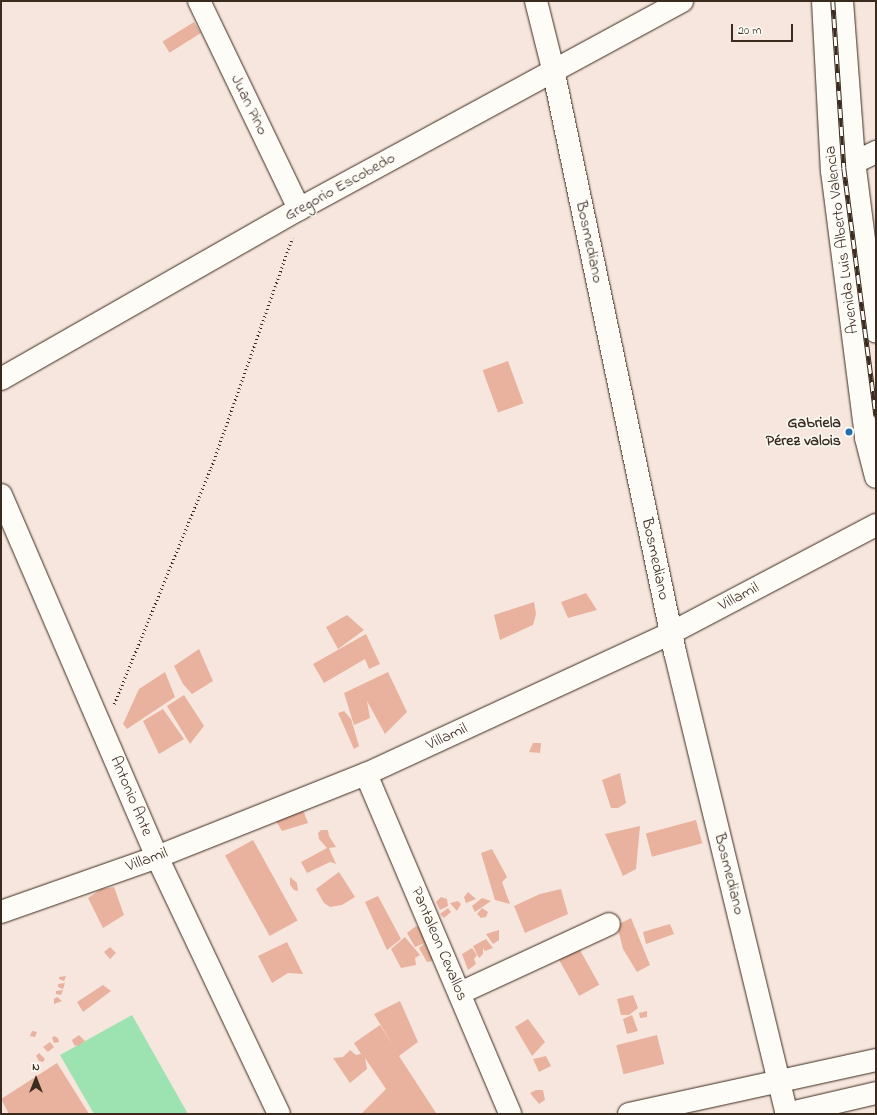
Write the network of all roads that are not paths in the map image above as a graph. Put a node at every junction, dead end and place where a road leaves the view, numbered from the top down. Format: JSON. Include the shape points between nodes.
{"nodes":[{"id":1,"x":199,"y":1,"type":"edge"},
{"id":2,"x":536,"y":1,"type":"edge"},
{"id":3,"x":682,"y":1,"type":"edge"},
{"id":4,"x":823,"y":1,"type":"edge"},
{"id":5,"x":842,"y":1,"type":"edge"},
{"id":6,"x":553,"y":69,"type":"junction"},
{"id":7,"x":876,"y":152,"type":"edge"},
{"id":8,"x":854,"y":161,"type":"junction"},
{"id":9,"x":832,"y":171,"type":"junction"},
{"id":10,"x":299,"y":209,"type":"junction"},
{"id":11,"x":876,"y":332,"type":"edge"},
{"id":12,"x":1,"y":379,"type":"edge"},
{"id":13,"x":876,"y":477,"type":"edge"},
{"id":14,"x":1,"y":495,"type":"edge"},
{"id":15,"x":876,"y":525,"type":"edge"},
{"id":16,"x":670,"y":634,"type":"junction"},
{"id":17,"x":366,"y":774,"type":"junction"},
{"id":18,"x":157,"y":857,"type":"junction"},
{"id":19,"x":1,"y":912,"type":"edge"},
{"id":20,"x":609,"y":924,"type":"dead end"},
{"id":21,"x":460,"y":993,"type":"junction"},
{"id":22,"x":876,"y":1060,"type":"edge"},
{"id":23,"x":780,"y":1081,"type":"junction"},
{"id":24,"x":876,"y":1093,"type":"edge"},
{"id":25,"x":279,"y":1114,"type":"edge"},
{"id":26,"x":510,"y":1114,"type":"edge"},
{"id":27,"x":629,"y":1114,"type":"edge"},
{"id":28,"x":786,"y":1114,"type":"edge"}],
"edges":[{"from":1,"to":10,"type":"street","name":"Juan Pino"},
{"from":2,"to":6,"type":"street","name":"Bosmediano"},
{"from":3,"to":6,"type":"street","name":"Gregorio Escobedo"},
{"from":4,"to":9,"type":"street","name":"Avenida Luis Alberto Valencia"},
{"from":5,"to":8,"type":"street","name":"Avenida Luis Alberto Valencia"},
{"from":6,"to":10,"type":"street","name":"Gregorio Escobedo"},
{"from":6,"to":16,"type":"street","name":"Bosmediano"},
{"from":7,"to":8,"type":"street"},
{"from":8,"to":9,"type":"street","via":[[844,168]]},
{"from":8,"to":11,"type":"street","name":"Avenida Luis Alberto Valencia"},
{"from":9,"to":13,"type":"street","name":"Avenida Luis Alberto Valencia","via":[[866,438]]},
{"from":10,"to":12,"type":"street","name":"Gregorio Escobedo"},
{"from":14,"to":18,"type":"street","name":"Antonio Ante"},
{"from":15,"to":16,"type":"street","name":"Villamil"},
{"from":16,"to":17,"type":"street","name":"Villamil"},
{"from":16,"to":23,"type":"street","name":"Bosmediano"},
{"from":17,"to":18,"type":"street","name":"Villamil"},
{"from":17,"to":21,"type":"street","name":"Pantaleon Cevallos"},
{"from":18,"to":19,"type":"street","name":"Villamil"},
{"from":18,"to":25,"type":"street","name":"Antonio Ante"},
{"from":20,"to":21,"type":"street"},
{"from":21,"to":26,"type":"street","name":"Pantaleon Cevallos"},
{"from":22,"to":23,"type":"street"},
{"from":23,"to":27,"type":"street"},
{"from":23,"to":28,"type":"street","name":"Bosmediano"},
{"from":24,"to":28,"type":"street"}]}
